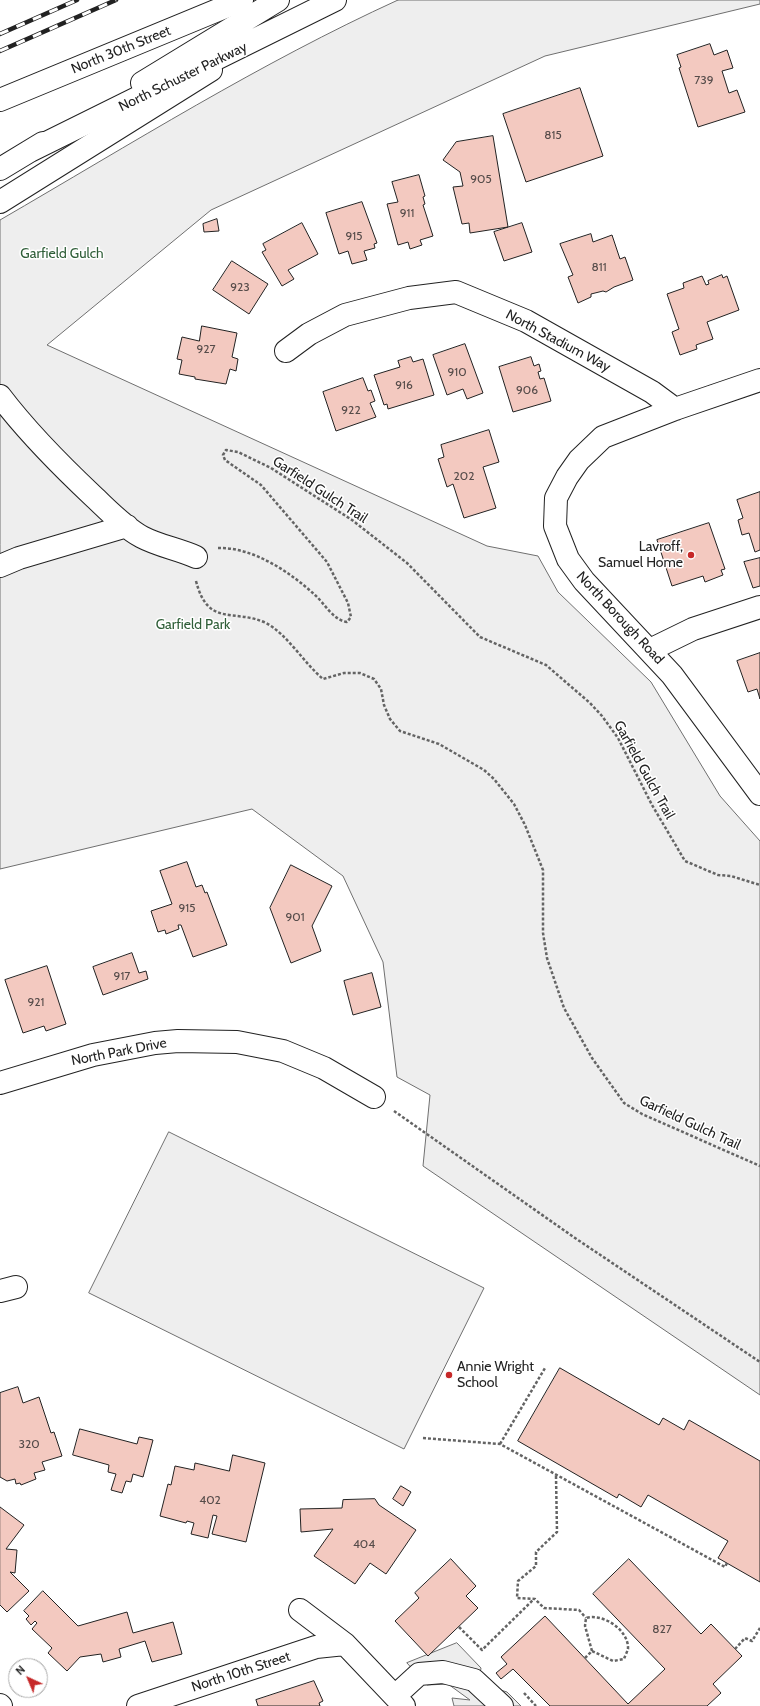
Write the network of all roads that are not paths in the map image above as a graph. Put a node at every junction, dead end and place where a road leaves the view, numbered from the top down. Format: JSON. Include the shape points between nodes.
{"nodes":[{"id":1,"x":242,"y":0,"type":"edge"},
{"id":2,"x":278,"y":0,"type":"edge"},
{"id":3,"x":335,"y":0,"type":"edge"},
{"id":4,"x":270,"y":34,"type":"junction"},
{"id":5,"x":0,"y":100,"type":"edge"},
{"id":6,"x":30,"y":151,"type":"junction"},
{"id":7,"x":0,"y":168,"type":"edge"},
{"id":8,"x":0,"y":202,"type":"edge"},
{"id":9,"x":286,"y":351,"type":"dead end"},
{"id":10,"x":760,"y":380,"type":"edge"},
{"id":11,"x":0,"y":396,"type":"edge"},
{"id":12,"x":675,"y":408,"type":"junction"},
{"id":13,"x":127,"y":526,"type":"junction"},
{"id":14,"x":196,"y":557,"type":"road end"},
{"id":15,"x":0,"y":566,"type":"edge"},
{"id":16,"x":760,"y":607,"type":"edge"},
{"id":17,"x":650,"y":650,"type":"junction"},
{"id":18,"x":760,"y":794,"type":"edge"},
{"id":19,"x":0,"y":1083,"type":"edge"},
{"id":20,"x":374,"y":1097,"type":"road end"},
{"id":21,"x":300,"y":1610,"type":"dead end"},
{"id":22,"x":345,"y":1644,"type":"junction"},
{"id":23,"x":399,"y":1701,"type":"edge"},
{"id":24,"x":138,"y":1706,"type":"edge"},
{"id":25,"x":502,"y":1706,"type":"edge"}],
"edges":[{"from":1,"to":5,"type":"main road","name":"North 30th Street"},
{"from":2,"to":6,"type":"main road","name":"North Schuster Parkway"},
{"from":3,"to":4,"type":"main road","name":"North Schuster Parkway"},
{"from":4,"to":6,"type":"main road","name":"North Schuster Parkway"},
{"from":4,"to":8,"type":"main road"},
{"from":6,"to":7,"type":"main road","name":"North Schuster Parkway"},
{"from":9,"to":12,"type":"main road","name":"North Stadium Way","via":[[309,334],[345,315],[409,298],[456,292],[526,321],[652,392]]},
{"from":10,"to":12,"type":"main road"},
{"from":11,"to":13,"type":"main road","via":[[54,460]]},
{"from":12,"to":17,"type":"main road","name":"North Borough Road","via":[[603,437],[579,460],[556,498],[554,526],[568,559],[596,595]]},
{"from":13,"to":14,"type":"main road","via":[[158,544]]},
{"from":13,"to":15,"type":"main road","via":[[18,558]]},
{"from":16,"to":17,"type":"main road","via":[[693,629]]},
{"from":17,"to":18,"type":"main road","name":"North Borough Road"},
{"from":19,"to":20,"type":"main road","name":"North Park Drive","via":[[93,1055],[155,1043],[237,1042],[283,1051],[324,1068]]},
{"from":21,"to":22,"type":"main road"},
{"from":22,"to":23,"type":"main road"},
{"from":22,"to":24,"type":"main road","name":"North 10th Street","via":[[316,1647]]},
{"from":23,"to":25,"type":"main road","via":[[420,1674],[443,1672],[474,1680]]}]}
